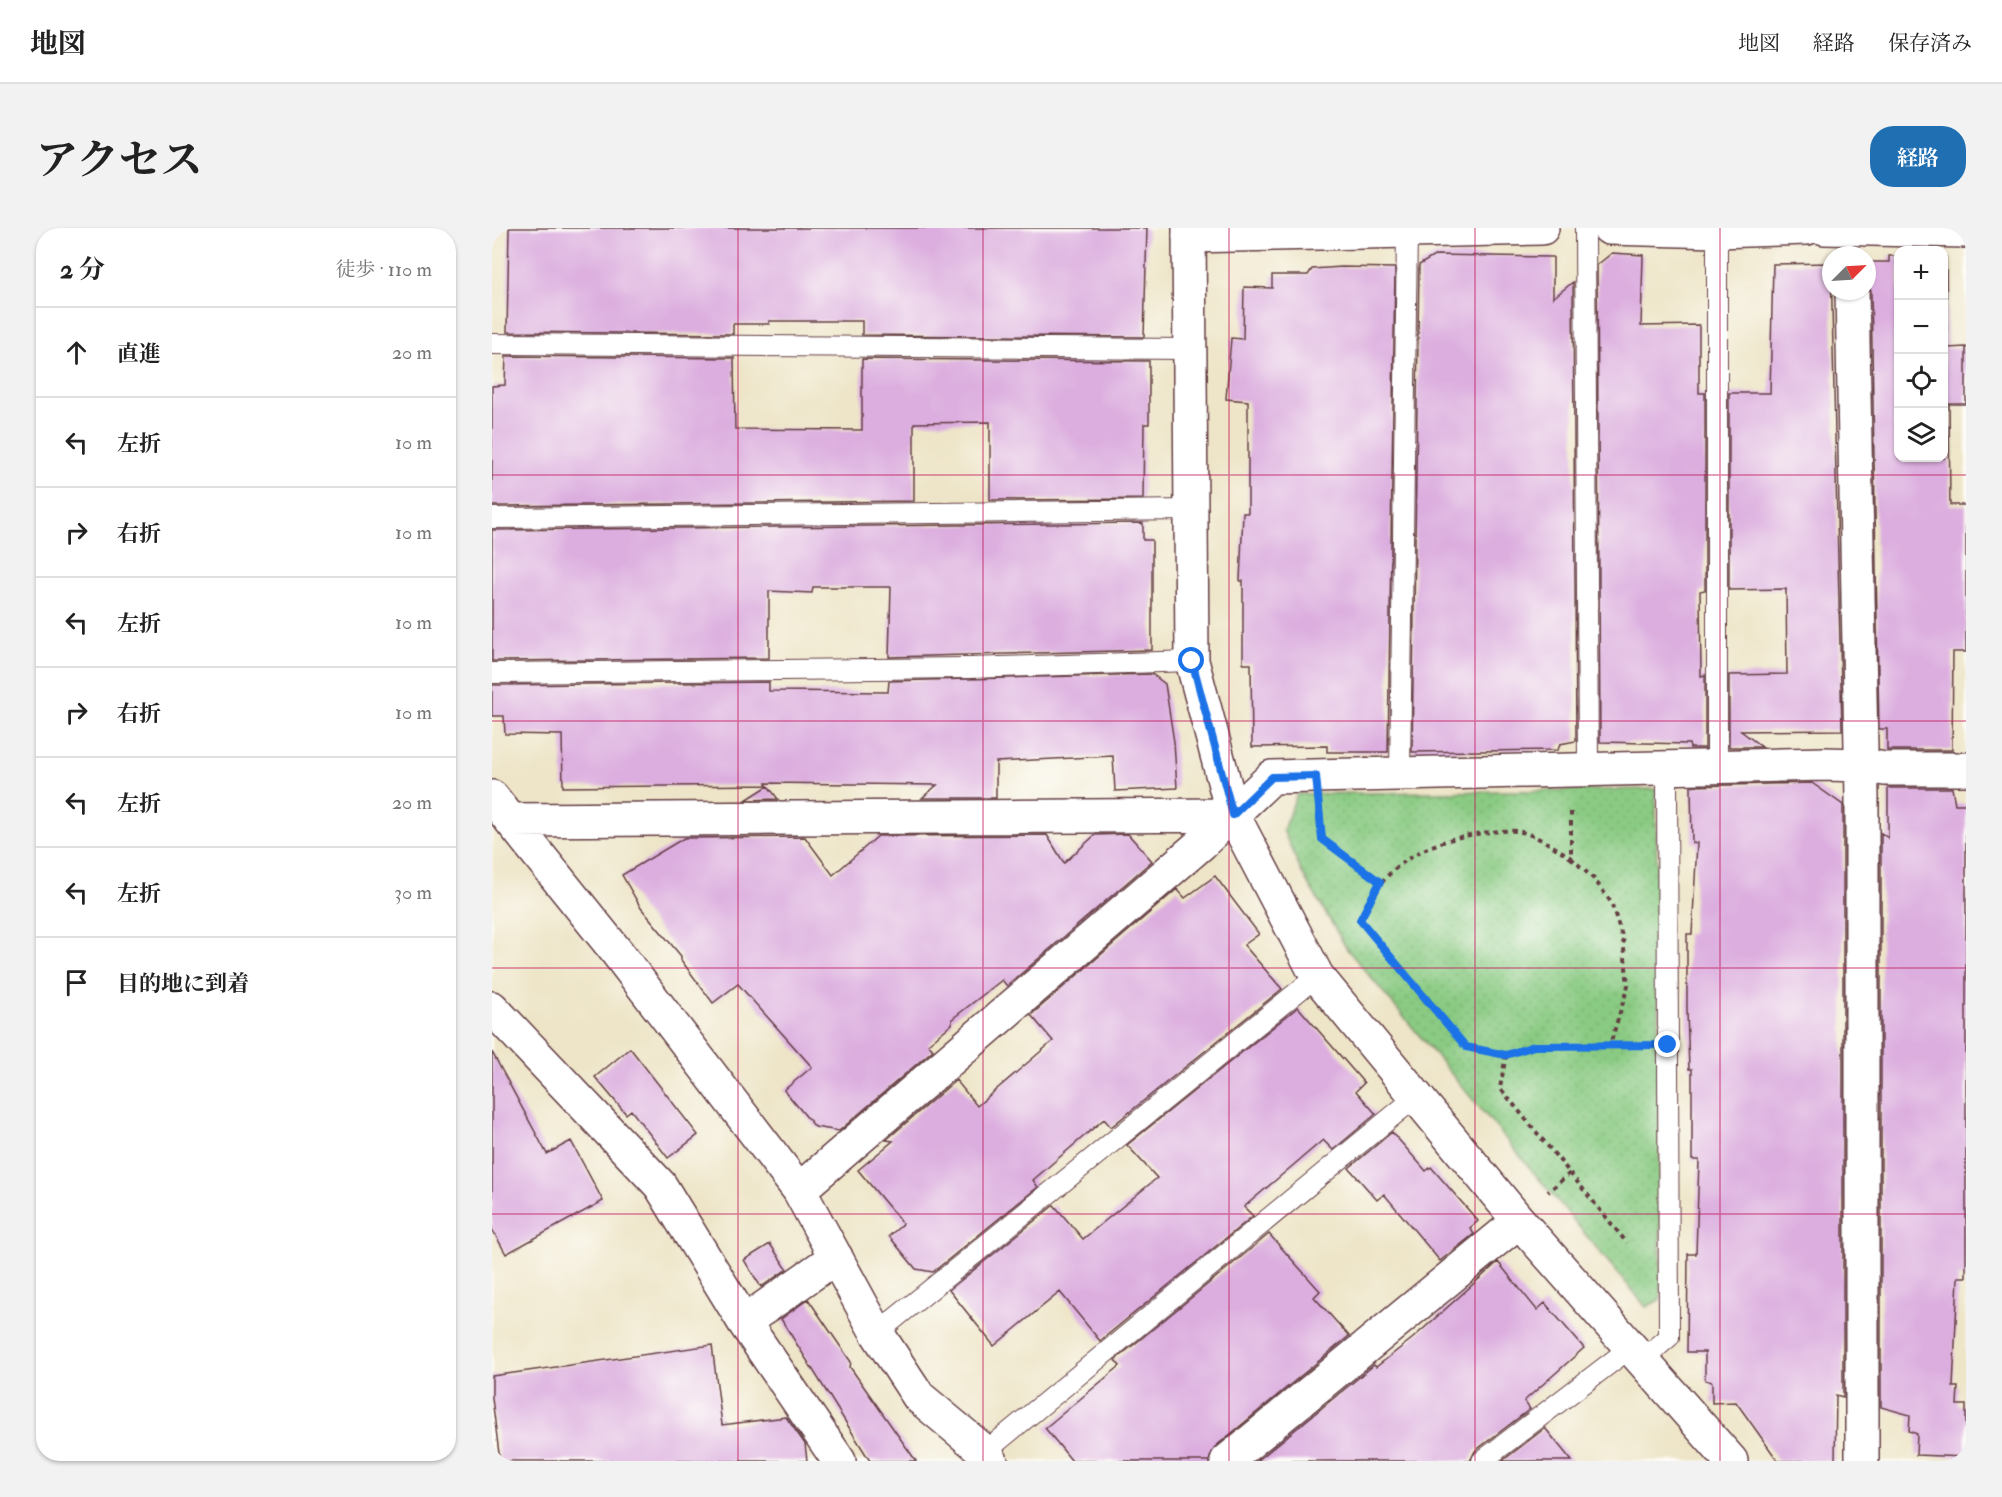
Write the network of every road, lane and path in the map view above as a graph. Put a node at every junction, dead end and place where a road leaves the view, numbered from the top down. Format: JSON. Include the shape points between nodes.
{"nodes":[{"id":1,"x":1542,"y":228,"type":"edge"},
{"id":2,"x":1585,"y":228,"type":"edge"},
{"id":3,"x":1609,"y":228,"type":"edge"},
{"id":4,"x":1807,"y":228,"type":"edge"},
{"id":5,"x":1407,"y":230,"type":"junction"},
{"id":6,"x":1717,"y":231,"type":"junction"},
{"id":7,"x":1966,"y":231,"type":"edge"},
{"id":8,"x":1189,"y":232,"type":"edge"},
{"id":9,"x":1844,"y":235,"type":"edge"},
{"id":10,"x":1852,"y":300,"type":"edge"},
{"id":11,"x":492,"y":344,"type":"edge"},
{"id":12,"x":1190,"y":349,"type":"junction"},
{"id":13,"x":1191,"y":510,"type":"junction"},
{"id":14,"x":492,"y":518,"type":"edge"},
{"id":15,"x":1192,"y":661,"type":"junction"},
{"id":16,"x":492,"y":673,"type":"edge"},
{"id":17,"x":1862,"y":765,"type":"junction"},
{"id":18,"x":1717,"y":768,"type":"junction"},
{"id":19,"x":1579,"y":769,"type":"junction"},
{"id":20,"x":1667,"y":769,"type":"junction"},
{"id":21,"x":1966,"y":769,"type":"edge"},
{"id":22,"x":1400,"y":773,"type":"junction"},
{"id":23,"x":1316,"y":776,"type":"junction"},
{"id":24,"x":501,"y":808,"type":"edge"},
{"id":25,"x":1233,"y":815,"type":"junction"},
{"id":26,"x":1571,"y":858,"type":"junction"},
{"id":27,"x":1380,"y":882,"type":"junction"},
{"id":28,"x":1317,"y":976,"type":"junction"},
{"id":29,"x":492,"y":1008,"type":"edge"},
{"id":30,"x":1668,"y":1045,"type":"junction"},
{"id":31,"x":1610,"y":1046,"type":"junction"},
{"id":32,"x":1506,"y":1055,"type":"junction"},
{"id":33,"x":1417,"y":1096,"type":"junction"},
{"id":34,"x":1570,"y":1173,"type":"junction"},
{"id":35,"x":800,"y":1191,"type":"junction"},
{"id":36,"x":1545,"y":1195,"type":"dead end"},
{"id":37,"x":1518,"y":1221,"type":"junction"},
{"id":38,"x":1627,"y":1243,"type":"dead end"},
{"id":39,"x":836,"y":1257,"type":"junction"},
{"id":40,"x":744,"y":1322,"type":"junction"},
{"id":41,"x":877,"y":1333,"type":"junction"},
{"id":42,"x":1636,"y":1354,"type":"junction"},
{"id":43,"x":988,"y":1456,"type":"edge"},
{"id":44,"x":839,"y":1461,"type":"edge"},
{"id":45,"x":1227,"y":1461,"type":"edge"},
{"id":46,"x":1482,"y":1461,"type":"edge"},
{"id":47,"x":1731,"y":1461,"type":"edge"},
{"id":48,"x":1862,"y":1461,"type":"edge"}],
"edges":[{"from":1,"to":5,"type":"street"},
{"from":2,"to":19,"type":"lane"},
{"from":3,"to":6,"type":"street"},
{"from":4,"to":6,"type":"street"},
{"from":5,"to":8,"type":"street"},
{"from":5,"to":22,"type":"lane"},
{"from":6,"to":18,"type":"lane"},
{"from":7,"to":9,"type":"street"},
{"from":8,"to":12,"type":"street"},
{"from":10,"to":17,"type":"street"},
{"from":11,"to":12,"type":"lane"},
{"from":12,"to":13,"type":"street"},
{"from":13,"to":14,"type":"lane"},
{"from":13,"to":15,"type":"street"},
{"from":15,"to":16,"type":"lane","via":[[969,668]]},
{"from":15,"to":25,"type":"street"},
{"from":17,"to":18,"type":"street"},
{"from":17,"to":21,"type":"street","via":[[1885,769]]},
{"from":17,"to":48,"type":"street"},
{"from":18,"to":20,"type":"street"},
{"from":19,"to":20,"type":"street"},
{"from":19,"to":22,"type":"street"},
{"from":19,"to":26,"type":"path"},
{"from":20,"to":30,"type":"lane"},
{"from":22,"to":23,"type":"street"},
{"from":23,"to":25,"type":"street","via":[[1272,777]]},
{"from":23,"to":27,"type":"path","via":[[1322,839]]},
{"from":24,"to":25,"type":"street"},
{"from":24,"to":35,"type":"street"},
{"from":25,"to":28,"type":"street"},
{"from":25,"to":35,"type":"street"},
{"from":26,"to":27,"type":"path","via":[[1521,832],[1488,832],[1456,837],[1416,852]]},
{"from":26,"to":31,"type":"path","via":[[1611,902],[1623,939],[1628,986]]},
{"from":27,"to":32,"type":"path","via":[[1360,920],[1466,1047]]},
{"from":28,"to":33,"type":"street"},
{"from":28,"to":41,"type":"lane"},
{"from":29,"to":40,"type":"street","via":[[660,1185]]},
{"from":30,"to":31,"type":"path"},
{"from":30,"to":42,"type":"lane","via":[[1669,1337]]},
{"from":31,"to":32,"type":"path","via":[[1534,1046]]},
{"from":32,"to":34,"type":"path","via":[[1500,1088]]},
{"from":33,"to":37,"type":"street"},
{"from":33,"to":43,"type":"lane"},
{"from":34,"to":36,"type":"path"},
{"from":34,"to":38,"type":"path"},
{"from":35,"to":39,"type":"street"},
{"from":37,"to":42,"type":"street"},
{"from":37,"to":45,"type":"street"},
{"from":39,"to":40,"type":"street"},
{"from":39,"to":41,"type":"street"},
{"from":40,"to":44,"type":"street"},
{"from":41,"to":43,"type":"street","via":[[919,1397]]},
{"from":42,"to":46,"type":"lane"},
{"from":42,"to":47,"type":"street"}]}
